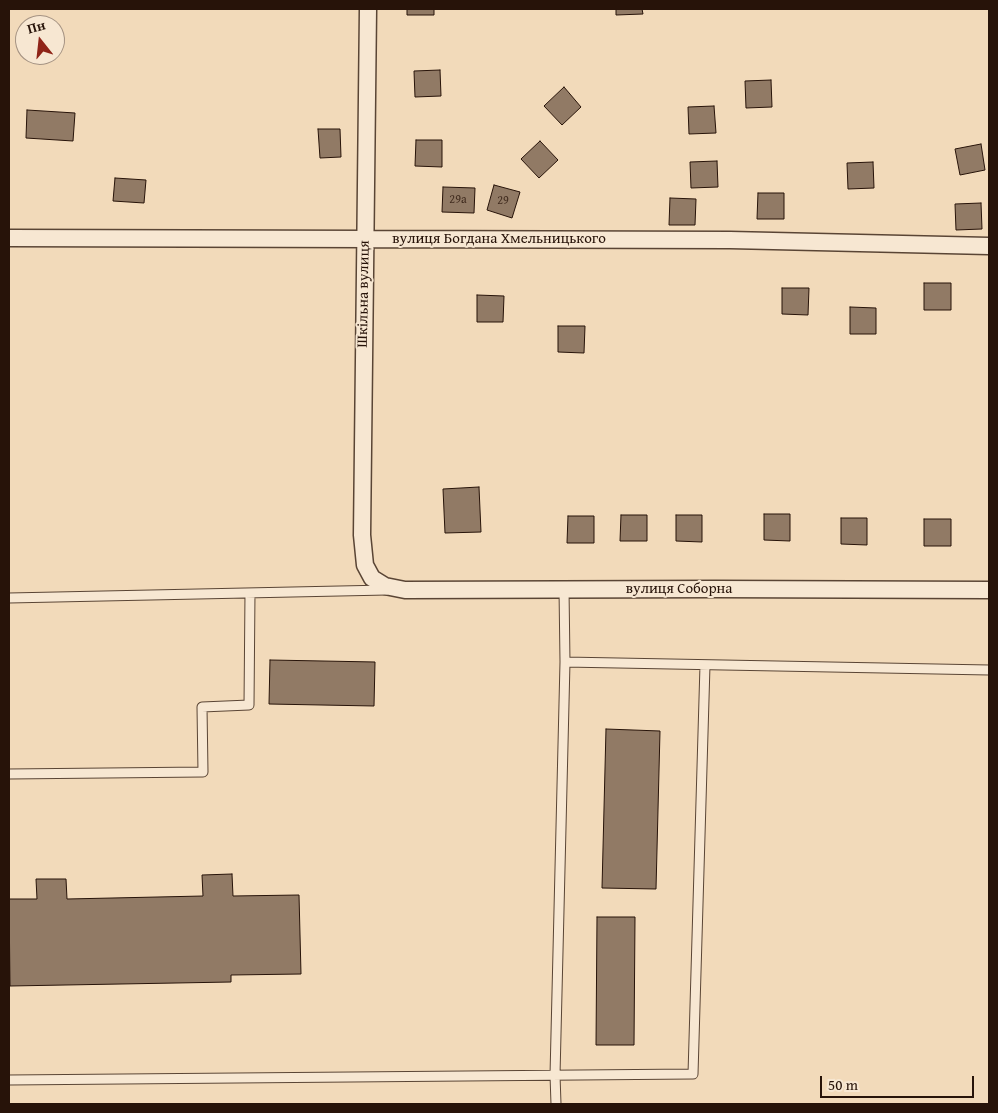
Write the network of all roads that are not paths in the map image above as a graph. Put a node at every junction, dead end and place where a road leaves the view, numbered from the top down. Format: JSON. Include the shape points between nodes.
{"nodes":[{"id":1,"x":368,"y":9,"type":"edge"},
{"id":2,"x":9,"y":238,"type":"edge"},
{"id":3,"x":365,"y":239,"type":"junction"},
{"id":4,"x":989,"y":246,"type":"edge"},
{"id":5,"x":372,"y":578,"type":"joint"},
{"id":6,"x":564,"y":589,"type":"junction"},
{"id":7,"x":405,"y":590,"type":"junction"},
{"id":8,"x":989,"y":590,"type":"edge"},
{"id":9,"x":250,"y":593,"type":"junction"},
{"id":10,"x":9,"y":598,"type":"edge"},
{"id":11,"x":565,"y":662,"type":"junction"},
{"id":12,"x":705,"y":665,"type":"junction"},
{"id":13,"x":989,"y":670,"type":"edge"},
{"id":14,"x":9,"y":774,"type":"edge"},
{"id":15,"x":555,"y":1075,"type":"junction"},
{"id":16,"x":9,"y":1080,"type":"edge"},
{"id":17,"x":556,"y":1104,"type":"edge"}],
"edges":[{"from":1,"to":3,"type":"street","name":"Шкільна вулиця"},
{"from":2,"to":3,"type":"street","name":"вулиця Богдана Хмельницького"},
{"from":3,"to":4,"type":"street","name":"вулиця Богдана Хмельницького","via":[[730,240]]},
{"from":3,"to":5,"type":"street","name":"Шкільна вулиця","via":[[362,535],[364,566]]},
{"from":5,"to":7,"type":"street","name":"вулиця Соборна","via":[[385,586]]},
{"from":6,"to":7,"type":"street","name":"вулиця Соборна"},
{"from":6,"to":8,"type":"street","name":"вулиця Соборна"},
{"from":6,"to":11,"type":"lane"},
{"from":7,"to":9,"type":"lane"},
{"from":9,"to":10,"type":"lane"},
{"from":9,"to":14,"type":"lane","via":[[249,705],[202,707],[203,772]]},
{"from":11,"to":12,"type":"lane"},
{"from":11,"to":15,"type":"lane"},
{"from":12,"to":13,"type":"lane"},
{"from":12,"to":15,"type":"lane","via":[[693,1074]]},
{"from":15,"to":16,"type":"lane"},
{"from":15,"to":17,"type":"lane"}]}
